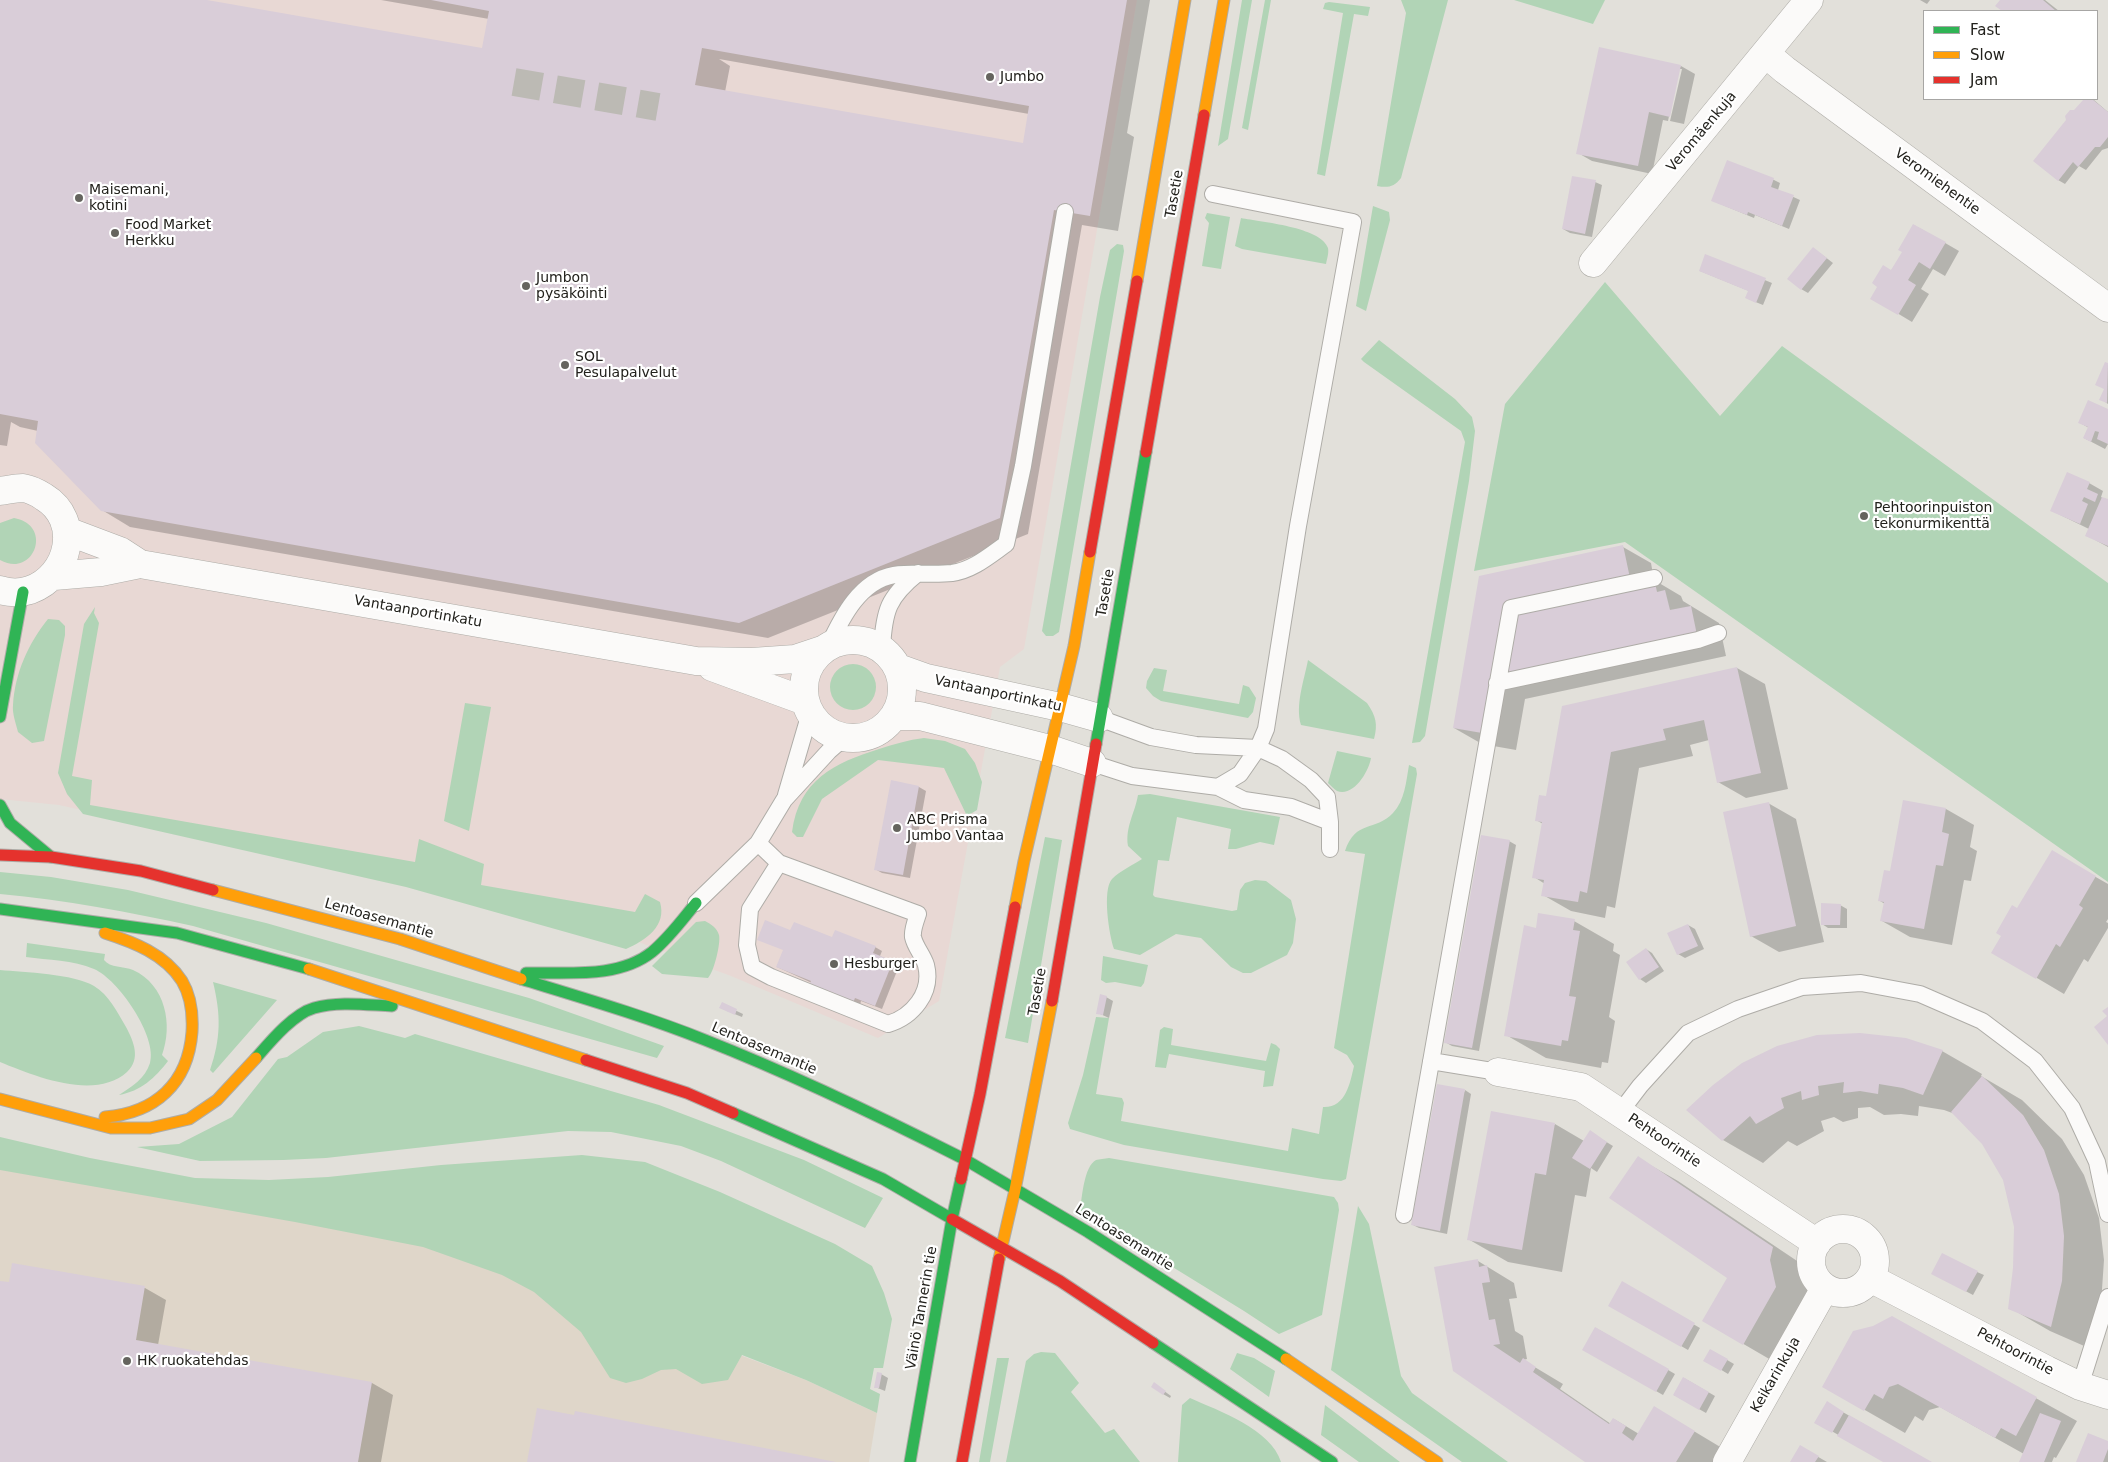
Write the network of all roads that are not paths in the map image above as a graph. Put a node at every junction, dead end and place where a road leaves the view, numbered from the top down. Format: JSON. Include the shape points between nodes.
{"nodes":[{"id":1,"x":1185,"y":0,"type":"edge"},
{"id":2,"x":1224,"y":0,"type":"edge"},
{"id":3,"x":1809,"y":0,"type":"edge"},
{"id":4,"x":1766,"y":54,"type":"junction"},
{"id":5,"x":1213,"y":194,"type":"dead end"},
{"id":6,"x":1065,"y":212,"type":"dead end"},
{"id":7,"x":1593,"y":263,"type":"dead end"},
{"id":8,"x":2108,"y":308,"type":"edge"},
{"id":9,"x":0,"y":491,"type":"edge"},
{"id":10,"x":67,"y":531,"type":"junction"},
{"id":11,"x":140,"y":564,"type":"junction"},
{"id":12,"x":918,"y":573,"type":"junction"},
{"id":13,"x":54,"y":576,"type":"junction"},
{"id":14,"x":1654,"y":578,"type":"dead end"},
{"id":15,"x":12,"y":591,"type":"edge"},
{"id":16,"x":1718,"y":633,"type":"dead end"},
{"id":17,"x":826,"y":648,"type":"junction"},
{"id":18,"x":890,"y":658,"type":"junction"},
{"id":19,"x":696,"y":661,"type":"junction"},
{"id":20,"x":1497,"y":683,"type":"junction"},
{"id":21,"x":807,"y":707,"type":"junction"},
{"id":22,"x":1060,"y":707,"type":"junction"},
{"id":23,"x":894,"y":716,"type":"junction"},
{"id":24,"x":0,"y":717,"type":"edge"},
{"id":25,"x":1099,"y":718,"type":"junction"},
{"id":26,"x":845,"y":738,"type":"junction"},
{"id":27,"x":1258,"y":748,"type":"junction"},
{"id":28,"x":1050,"y":749,"type":"junction"},
{"id":29,"x":1092,"y":763,"type":"junction"},
{"id":30,"x":1218,"y":787,"type":"junction"},
{"id":31,"x":784,"y":800,"type":"junction"},
{"id":32,"x":0,"y":805,"type":"edge"},
{"id":33,"x":1330,"y":822,"type":"junction"},
{"id":34,"x":758,"y":843,"type":"junction"},
{"id":35,"x":1330,"y":849,"type":"dead end"},
{"id":36,"x":0,"y":855,"type":"edge"},
{"id":37,"x":51,"y":857,"type":"junction"},
{"id":38,"x":779,"y":863,"type":"junction"},
{"id":39,"x":696,"y":902,"type":"joint"},
{"id":40,"x":0,"y":909,"type":"edge"},
{"id":41,"x":49,"y":914,"type":"junction"},
{"id":42,"x":501,"y":973,"type":"junction"},
{"id":43,"x":421,"y":1007,"type":"junction"},
{"id":44,"x":1431,"y":1061,"type":"junction"},
{"id":45,"x":1498,"y":1072,"type":"joint"},
{"id":46,"x":0,"y":1099,"type":"edge"},
{"id":47,"x":1621,"y":1111,"type":"junction"},
{"id":48,"x":68,"y":1118,"type":"junction"},
{"id":49,"x":964,"y":1159,"type":"junction"},
{"id":50,"x":1015,"y":1190,"type":"junction"},
{"id":51,"x":2108,"y":1214,"type":"edge"},
{"id":52,"x":1404,"y":1215,"type":"dead end"},
{"id":53,"x":952,"y":1219,"type":"junction"},
{"id":54,"x":1817,"y":1242,"type":"junction"},
{"id":55,"x":1001,"y":1246,"type":"junction"},
{"id":56,"x":1870,"y":1278,"type":"junction"},
{"id":57,"x":1825,"y":1288,"type":"junction"},
{"id":58,"x":2108,"y":1298,"type":"edge"},
{"id":59,"x":2080,"y":1386,"type":"junction"},
{"id":60,"x":2108,"y":1395,"type":"edge"},
{"id":61,"x":910,"y":1462,"type":"edge"},
{"id":62,"x":962,"y":1462,"type":"edge"},
{"id":63,"x":1332,"y":1462,"type":"edge"},
{"id":64,"x":1437,"y":1462,"type":"edge"},
{"id":65,"x":1727,"y":1462,"type":"edge"}],
"edges":[{"from":1,"to":22,"type":"main road","name":"Tasetie","via":[[1074,646]]},
{"from":2,"to":25,"type":"main road","name":"Tasetie"},
{"from":3,"to":4,"type":"street","name":"Veromäenkuja"},
{"from":4,"to":7,"type":"street","name":"Veromäenkuja"},
{"from":4,"to":8,"type":"street","name":"Veromiehentie"},
{"from":5,"to":27,"type":"lane","via":[[1353,222],[1298,526],[1266,728]]},
{"from":6,"to":12,"type":"lane","via":[[1023,466],[1006,544],[977,565],[952,573]]},
{"from":9,"to":10,"type":"street","via":[[23,488],[35,492],[50,501],[61,515]]},
{"from":10,"to":11,"type":"street","name":"Vantaanportinkatu","via":[[120,551]]},
{"from":10,"to":13,"type":"street","via":[[67,544]]},
{"from":11,"to":13,"type":"street","name":"Vantaanportinkatu","via":[[101,572]]},
{"from":11,"to":19,"type":"street","name":"Vantaanportinkatu"},
{"from":12,"to":17,"type":"lane","via":[[892,575],[868,585],[840,620]]},
{"from":12,"to":18,"type":"lane","via":[[903,584],[890,602],[883,624]]},
{"from":13,"to":15,"type":"street","via":[[40,586]]},
{"from":14,"to":20,"type":"lane","via":[[1511,608]]},
{"from":15,"to":24,"type":"main road"},
{"from":16,"to":20,"type":"lane"},
{"from":17,"to":18,"type":"street","name":"Vantaanportinkatu","via":[[845,640],[863,640]]},
{"from":17,"to":19,"type":"street","name":"Vantaanportinkatu","via":[[795,659]]},
{"from":17,"to":21,"type":"street","via":[[811,663],[805,679]]},
{"from":18,"to":22,"type":"street","name":"Vantaanportinkatu","via":[[926,678]]},
{"from":18,"to":23,"type":"street","via":[[902,681],[902,699]]},
{"from":19,"to":21,"type":"street","name":"Vantaanportinkatu","via":[[763,685]]},
{"from":20,"to":44,"type":"lane"},
{"from":21,"to":26,"type":"street","name":"Vantaanportinkatu","via":[[821,726]]},
{"from":21,"to":31,"type":"lane"},
{"from":22,"to":25,"type":"street","name":"Vantaanportinkatu"},
{"from":22,"to":28,"type":"main road","name":"Tasetie"},
{"from":23,"to":26,"type":"street","via":[[875,733]]},
{"from":23,"to":28,"type":"street","via":[[920,716]]},
{"from":25,"to":27,"type":"lane","via":[[1151,737],[1196,745]]},
{"from":25,"to":29,"type":"main road","name":"Tasetie"},
{"from":26,"to":31,"type":"lane"},
{"from":27,"to":30,"type":"lane","via":[[1240,774]]},
{"from":27,"to":33,"type":"lane","via":[[1282,759],[1327,796]]},
{"from":28,"to":29,"type":"street"},
{"from":28,"to":49,"type":"main road","name":"Tasetie"},
{"from":29,"to":30,"type":"lane","via":[[1132,776]]},
{"from":29,"to":50,"type":"main road","name":"Tasetie","via":[[1046,1033]]},
{"from":30,"to":33,"type":"lane","via":[[1244,800],[1291,807]]},
{"from":31,"to":34,"type":"lane"},
{"from":32,"to":37,"type":"main road","via":[[10,823]]},
{"from":33,"to":35,"type":"lane"},
{"from":34,"to":38,"type":"lane"},
{"from":34,"to":39,"type":"lane"},
{"from":36,"to":37,"type":"main road","name":"Lentoasemantie"},
{"from":37,"to":42,"type":"main road","name":"Lentoasemantie","via":[[141,871],[400,939]]},
{"from":38,"to":38,"type":"lane","via":[[918,914],[912,935],[926,966],[927,984],[921,1000],[910,1014],[888,1024],[771,977],[752,966],[747,945],[750,909]]},
{"from":39,"to":42,"type":"main road","via":[[651,952],[627,966],[610,971]]},
{"from":40,"to":41,"type":"main road"},
{"from":41,"to":43,"type":"main road","via":[[177,933],[337,977]]},
{"from":41,"to":48,"type":"main road","via":[[144,949],[169,965],[182,982],[191,1004],[192,1032],[188,1055],[179,1078],[166,1094],[145,1108],[113,1117]]},
{"from":42,"to":49,"type":"main road","name":"Lentoasemantie","via":[[610,1006],[705,1040],[822,1090]]},
{"from":43,"to":48,"type":"main road","via":[[351,1004],[313,1008],[286,1025],[217,1100],[189,1120],[150,1128],[111,1128]]},
{"from":43,"to":53,"type":"main road","via":[[687,1093],[883,1179]]},
{"from":44,"to":45,"type":"lane"},
{"from":44,"to":52,"type":"lane"},
{"from":45,"to":47,"type":"street","name":"Pehtoorintie","via":[[1581,1087]]},
{"from":46,"to":48,"type":"main road"},
{"from":47,"to":51,"type":"lane","via":[[1688,1033],[1738,1009],[1802,987],[1862,983],[1920,994],[1982,1021],[2035,1061],[2072,1108],[2097,1162]]},
{"from":47,"to":54,"type":"street","name":"Pehtoorintie"},
{"from":49,"to":50,"type":"main road","name":"Lentoasemantie"},
{"from":49,"to":53,"type":"main road","name":"Väinö Tannerin tie"},
{"from":50,"to":55,"type":"main road"},
{"from":50,"to":64,"type":"main road","name":"Lentoasemantie","via":[[1088,1232],[1291,1362]]},
{"from":53,"to":55,"type":"main road"},
{"from":53,"to":61,"type":"main road","name":"Väinö Tannerin tie"},
{"from":54,"to":56,"type":"street","via":[[1840,1229],[1858,1232],[1874,1253],[1875,1268]]},
{"from":54,"to":57,"type":"street","via":[[1811,1262],[1815,1276]]},
{"from":55,"to":62,"type":"main road"},
{"from":55,"to":63,"type":"main road","via":[[1060,1281]]},
{"from":56,"to":57,"type":"street","via":[[1855,1291],[1835,1292]]},
{"from":56,"to":59,"type":"street","name":"Pehtoorintie"},
{"from":57,"to":65,"type":"street","name":"Keikarinkuja"},
{"from":58,"to":59,"type":"lane"},
{"from":59,"to":60,"type":"street","name":"Pehtoorintie"}]}
